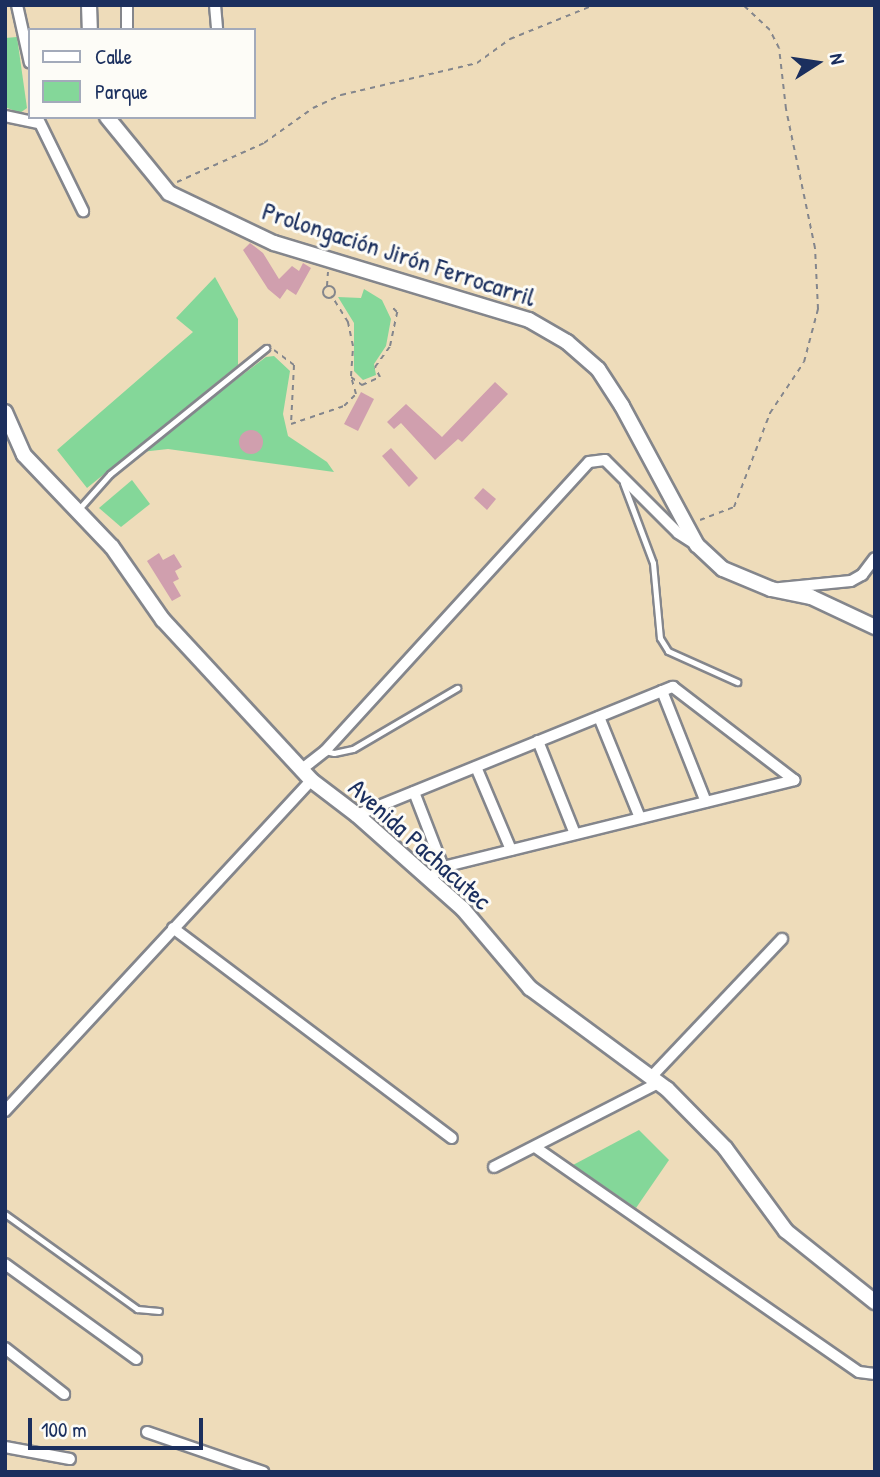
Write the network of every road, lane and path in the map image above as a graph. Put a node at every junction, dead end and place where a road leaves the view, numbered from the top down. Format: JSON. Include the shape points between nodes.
{"nodes":[{"id":1,"x":17,"y":5,"type":"edge"},
{"id":2,"x":89,"y":5,"type":"edge"},
{"id":3,"x":127,"y":5,"type":"edge"},
{"id":4,"x":215,"y":5,"type":"edge"},
{"id":5,"x":594,"y":5,"type":"edge"},
{"id":6,"x":743,"y":5,"type":"edge"},
{"id":7,"x":90,"y":28,"type":"edge"},
{"id":8,"x":127,"y":28,"type":"edge"},
{"id":9,"x":217,"y":28,"type":"edge"},
{"id":10,"x":28,"y":54,"type":"edge"},
{"id":11,"x":5,"y":116,"type":"edge"},
{"id":12,"x":28,"y":119,"type":"edge"},
{"id":13,"x":109,"y":119,"type":"edge"},
{"id":14,"x":37,"y":120,"type":"edge"},
{"id":15,"x":164,"y":188,"type":"junction"},
{"id":16,"x":83,"y":211,"type":"dead end"},
{"id":17,"x":332,"y":296,"type":"dead end"},
{"id":18,"x":392,"y":307,"type":"dead end"},
{"id":19,"x":266,"y":348,"type":"joint"},
{"id":20,"x":351,"y":376,"type":"junction"},
{"id":21,"x":5,"y":412,"type":"edge"},
{"id":22,"x":617,"y":469,"type":"junction"},
{"id":23,"x":76,"y":511,"type":"junction"},
{"id":24,"x":694,"y":512,"type":"dead end"},
{"id":25,"x":698,"y":545,"type":"junction"},
{"id":26,"x":875,"y":558,"type":"edge"},
{"id":27,"x":771,"y":589,"type":"junction"},
{"id":28,"x":875,"y":627,"type":"edge"},
{"id":29,"x":737,"y":682,"type":"dead end"},
{"id":30,"x":457,"y":688,"type":"dead end"},
{"id":31,"x":662,"y":691,"type":"junction"},
{"id":32,"x":599,"y":717,"type":"junction"},
{"id":33,"x":538,"y":741,"type":"junction"},
{"id":34,"x":325,"y":751,"type":"junction"},
{"id":35,"x":476,"y":767,"type":"junction"},
{"id":36,"x":306,"y":774,"type":"junction"},
{"id":37,"x":414,"y":792,"type":"junction"},
{"id":38,"x":706,"y":802,"type":"junction"},
{"id":39,"x":357,"y":815,"type":"junction"},
{"id":40,"x":640,"y":818,"type":"junction"},
{"id":41,"x":575,"y":834,"type":"junction"},
{"id":42,"x":511,"y":850,"type":"junction"},
{"id":43,"x":443,"y":867,"type":"junction"},
{"id":44,"x":429,"y":879,"type":"junction"},
{"id":45,"x":173,"y":928,"type":"junction"},
{"id":46,"x":782,"y":939,"type":"dead end"},
{"id":47,"x":656,"y":1079,"type":"junction"},
{"id":48,"x":5,"y":1111,"type":"edge"},
{"id":49,"x":452,"y":1138,"type":"dead end"},
{"id":50,"x":535,"y":1147,"type":"junction"},
{"id":51,"x":494,"y":1167,"type":"dead end"},
{"id":52,"x":5,"y":1214,"type":"edge"},
{"id":53,"x":5,"y":1264,"type":"edge"},
{"id":54,"x":875,"y":1302,"type":"edge"},
{"id":55,"x":159,"y":1311,"type":"dead end"},
{"id":56,"x":5,"y":1348,"type":"edge"},
{"id":57,"x":136,"y":1360,"type":"dead end"},
{"id":58,"x":875,"y":1374,"type":"edge"},
{"id":59,"x":64,"y":1394,"type":"dead end"},
{"id":60,"x":146,"y":1432,"type":"dead end"},
{"id":61,"x":5,"y":1447,"type":"edge"},
{"id":62,"x":70,"y":1459,"type":"dead end"},
{"id":63,"x":263,"y":1472,"type":"edge"}],
"edges":[{"from":1,"to":10,"type":"street"},
{"from":2,"to":7,"type":"main road"},
{"from":3,"to":8,"type":"street"},
{"from":4,"to":9,"type":"street"},
{"from":5,"to":15,"type":"path","via":[[510,39],[477,63],[341,95],[313,108],[264,143]]},
{"from":6,"to":24,"type":"path","via":[[769,30],[779,48],[786,109],[815,248],[818,309],[804,362],[770,413],[734,507],[698,521]]},
{"from":11,"to":12,"type":"street"},
{"from":13,"to":15,"type":"main road","name":"Prolongación Jirón Ferrocarril"},
{"from":14,"to":16,"type":"street"},
{"from":15,"to":25,"type":"main road","name":"Prolongación Jirón Ferrocarril","via":[[274,243],[529,320],[568,342],[598,369]]},
{"from":17,"to":20,"type":"path","via":[[352,334]]},
{"from":18,"to":20,"type":"path","via":[[397,312],[390,346],[375,365],[380,377],[362,385]]},
{"from":19,"to":20,"type":"path","via":[[281,353],[294,365],[291,424],[344,406],[355,394]]},
{"from":19,"to":23,"type":"lane","via":[[110,474]]},
{"from":21,"to":23,"type":"main road","name":"Avenida Pachacutec","via":[[24,455]]},
{"from":22,"to":25,"type":"street","via":[[678,533]]},
{"from":22,"to":29,"type":"lane","via":[[653,563],[660,638],[668,651]]},
{"from":22,"to":34,"type":"street","via":[[605,460],[589,461]]},
{"from":23,"to":36,"type":"main road","name":"Avenida Pachacutec","via":[[112,547],[163,620]]},
{"from":25,"to":27,"type":"main road","name":"Prolongación Jirón Ferrocarril","via":[[723,569]]},
{"from":26,"to":27,"type":"street","via":[[851,581]]},
{"from":27,"to":28,"type":"main road","name":"Prolongación Jirón Ferrocarril","via":[[811,597]]},
{"from":30,"to":34,"type":"lane","via":[[353,748]]},
{"from":31,"to":32,"type":"street"},
{"from":31,"to":38,"type":"street"},
{"from":31,"to":38,"type":"street","via":[[673,687],[794,780]]},
{"from":32,"to":33,"type":"street"},
{"from":32,"to":40,"type":"street"},
{"from":33,"to":35,"type":"street"},
{"from":33,"to":41,"type":"street"},
{"from":34,"to":36,"type":"street"},
{"from":35,"to":37,"type":"street"},
{"from":35,"to":42,"type":"street"},
{"from":36,"to":39,"type":"main road","name":"Avenida Pachacutec"},
{"from":36,"to":45,"type":"street"},
{"from":37,"to":39,"type":"street"},
{"from":37,"to":43,"type":"street"},
{"from":38,"to":40,"type":"street"},
{"from":39,"to":44,"type":"main road","name":"Avenida Pachacutec"},
{"from":40,"to":41,"type":"street"},
{"from":41,"to":42,"type":"street"},
{"from":42,"to":43,"type":"street"},
{"from":43,"to":44,"type":"street"},
{"from":44,"to":47,"type":"main road","name":"Avenida Pachacutec","via":[[463,909],[530,988]]},
{"from":45,"to":48,"type":"street"},
{"from":45,"to":49,"type":"street"},
{"from":46,"to":47,"type":"street"},
{"from":47,"to":50,"type":"street"},
{"from":47,"to":54,"type":"main road","name":"Avenida Pachacutec","via":[[725,1148],[786,1231]]},
{"from":50,"to":51,"type":"street"},
{"from":50,"to":58,"type":"street","via":[[859,1372]]},
{"from":52,"to":55,"type":"lane","via":[[137,1310]]},
{"from":53,"to":57,"type":"street"},
{"from":56,"to":59,"type":"street"},
{"from":60,"to":63,"type":"street"},
{"from":61,"to":62,"type":"street"}]}
